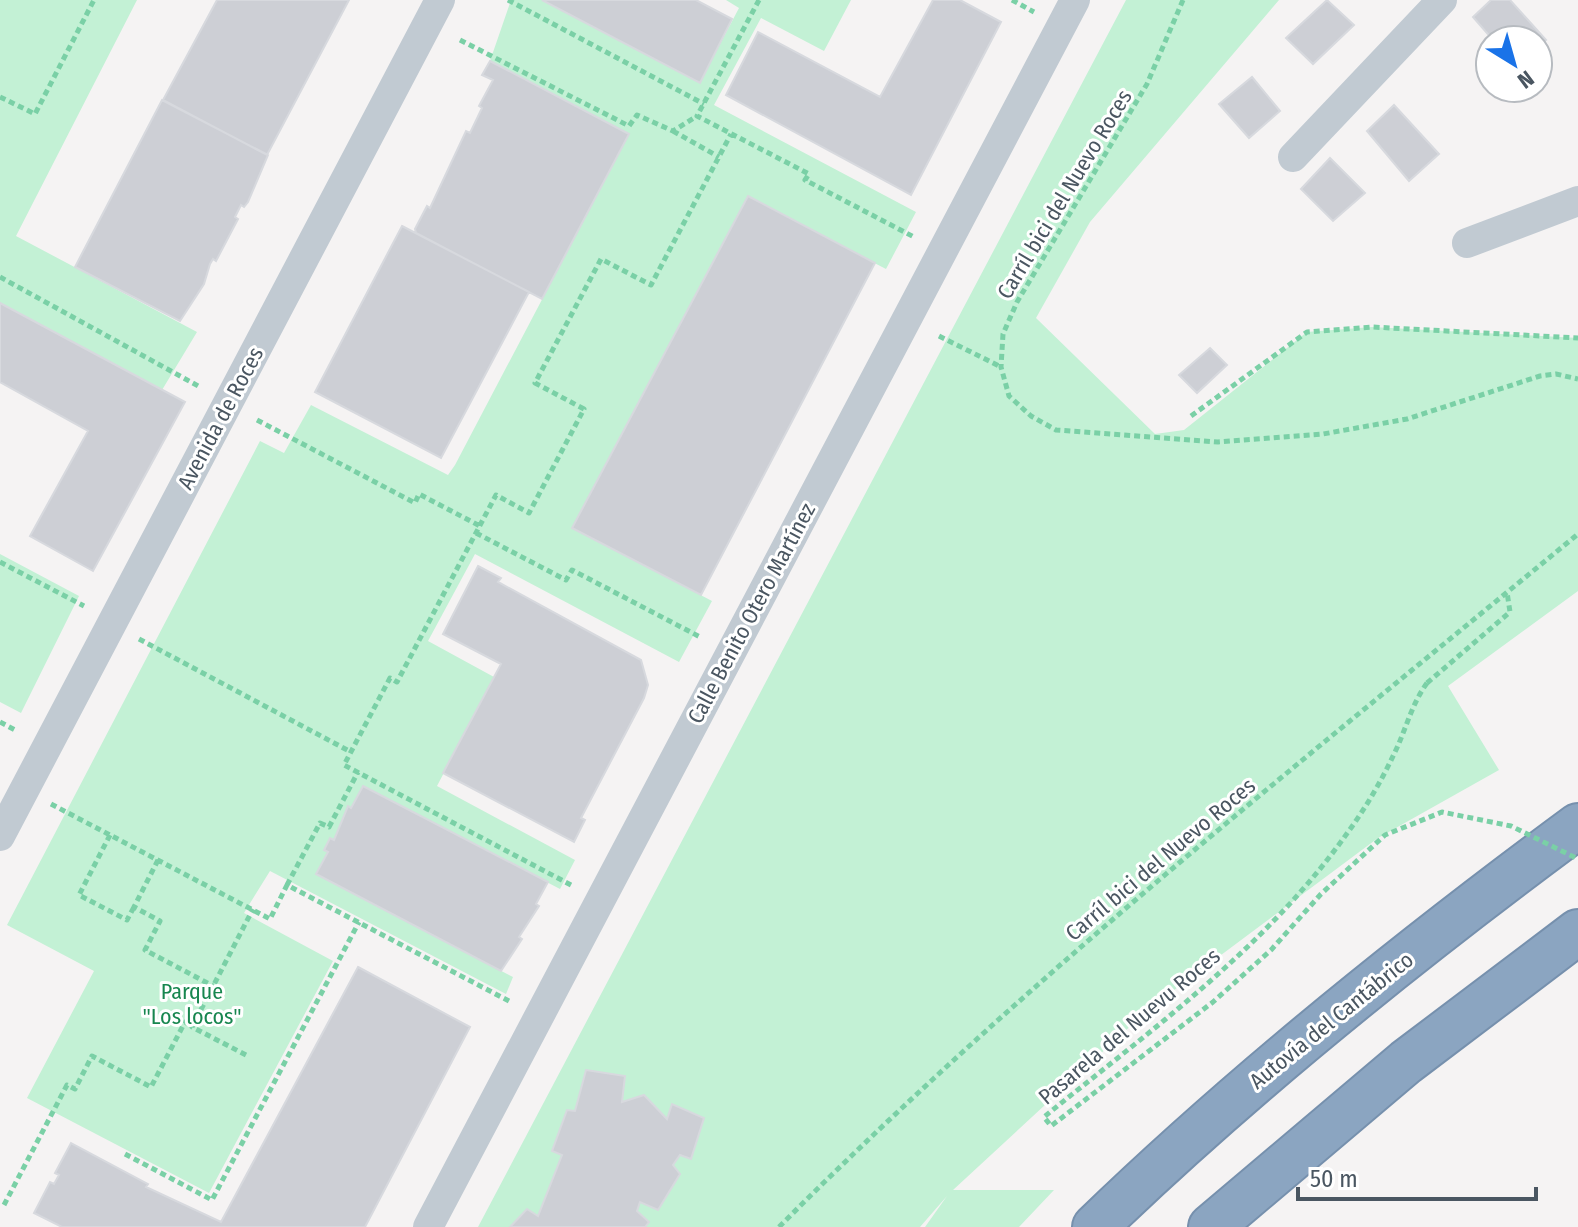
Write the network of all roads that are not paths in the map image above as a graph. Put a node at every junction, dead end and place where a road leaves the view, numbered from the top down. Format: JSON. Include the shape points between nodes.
{"nodes":[{"id":1,"x":440,"y":0,"type":"edge"},
{"id":2,"x":1075,"y":0,"type":"edge"},
{"id":3,"x":1442,"y":0,"type":"edge"},
{"id":4,"x":1293,"y":157,"type":"dead end"},
{"id":5,"x":1578,"y":201,"type":"edge"},
{"id":6,"x":1467,"y":243,"type":"dead end"},
{"id":7,"x":1578,"y":826,"type":"edge"},
{"id":8,"x":0,"y":836,"type":"edge"},
{"id":9,"x":1578,"y":932,"type":"edge"},
{"id":10,"x":428,"y":1227,"type":"edge"},
{"id":11,"x":1095,"y":1227,"type":"edge"},
{"id":12,"x":1211,"y":1227,"type":"edge"}],
"edges":[{"from":1,"to":8,"type":"street","name":"Avenida de Roces"},
{"from":2,"to":10,"type":"street","name":"Calle Benito Otero Martínez"},
{"from":3,"to":4,"type":"street"},
{"from":5,"to":6,"type":"street"},
{"from":7,"to":11,"type":"highway","name":"Autovía del Cantábrico","via":[[1331,1019],[1175,1149]]},
{"from":9,"to":12,"type":"highway","via":[[1406,1062]]}]}
